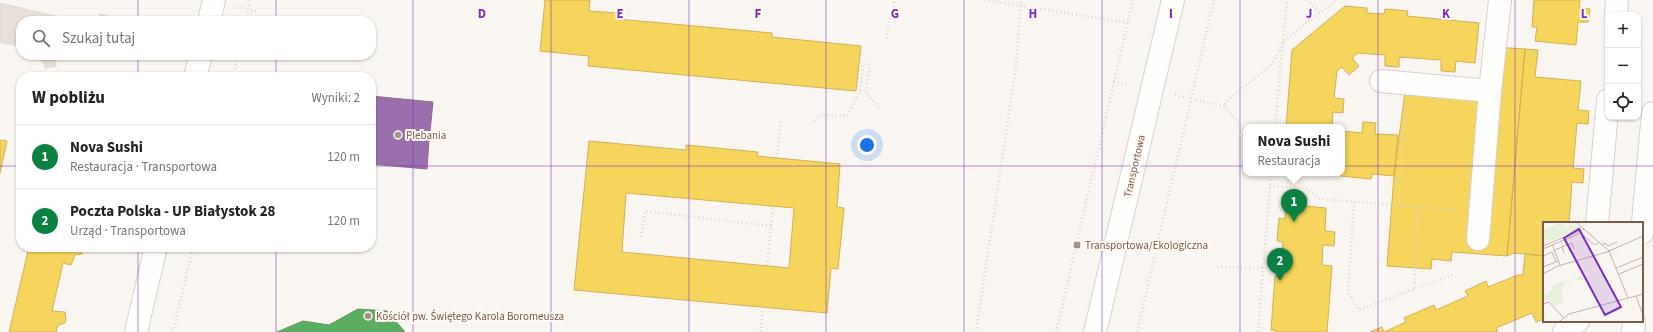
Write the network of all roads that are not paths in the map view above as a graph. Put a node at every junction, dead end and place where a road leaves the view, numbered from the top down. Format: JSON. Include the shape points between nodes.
{"nodes":[{"id":1,"x":214,"y":0,"type":"edge"},
{"id":2,"x":1173,"y":0,"type":"edge"},
{"id":3,"x":1500,"y":0,"type":"edge"},
{"id":4,"x":1617,"y":0,"type":"edge"},
{"id":5,"x":1616,"y":12,"type":"edge"},
{"id":6,"x":210,"y":16,"type":"edge"},
{"id":7,"x":200,"y":60,"type":"edge"},
{"id":8,"x":196,"y":72,"type":"edge"},
{"id":9,"x":1380,"y":81,"type":"dead end"},
{"id":10,"x":1490,"y":91,"type":"junction"},
{"id":11,"x":1653,"y":113,"type":"edge"},
{"id":12,"x":1606,"y":120,"type":"edge"},
{"id":13,"x":1597,"y":222,"type":"edge"},
{"id":14,"x":1643,"y":222,"type":"edge"},
{"id":15,"x":1478,"y":239,"type":"dead end"},
{"id":16,"x":155,"y":252,"type":"edge"},
{"id":17,"x":1577,"y":322,"type":"edge"},
{"id":18,"x":1634,"y":322,"type":"edge"},
{"id":19,"x":136,"y":332,"type":"edge"},
{"id":20,"x":1095,"y":332,"type":"edge"},
{"id":21,"x":1564,"y":332,"type":"edge"},
{"id":22,"x":1633,"y":332,"type":"edge"}],
"edges":[{"from":1,"to":6,"type":"street"},
{"from":2,"to":20,"type":"street","name":"Transportowa"},
{"from":3,"to":10,"type":"street"},
{"from":4,"to":5,"type":"street"},
{"from":7,"to":8,"type":"street"},
{"from":9,"to":10,"type":"street"},
{"from":10,"to":15,"type":"street"},
{"from":11,"to":14,"type":"street"},
{"from":12,"to":13,"type":"street"},
{"from":16,"to":19,"type":"street"},
{"from":17,"to":21,"type":"street"},
{"from":18,"to":22,"type":"street"}]}
